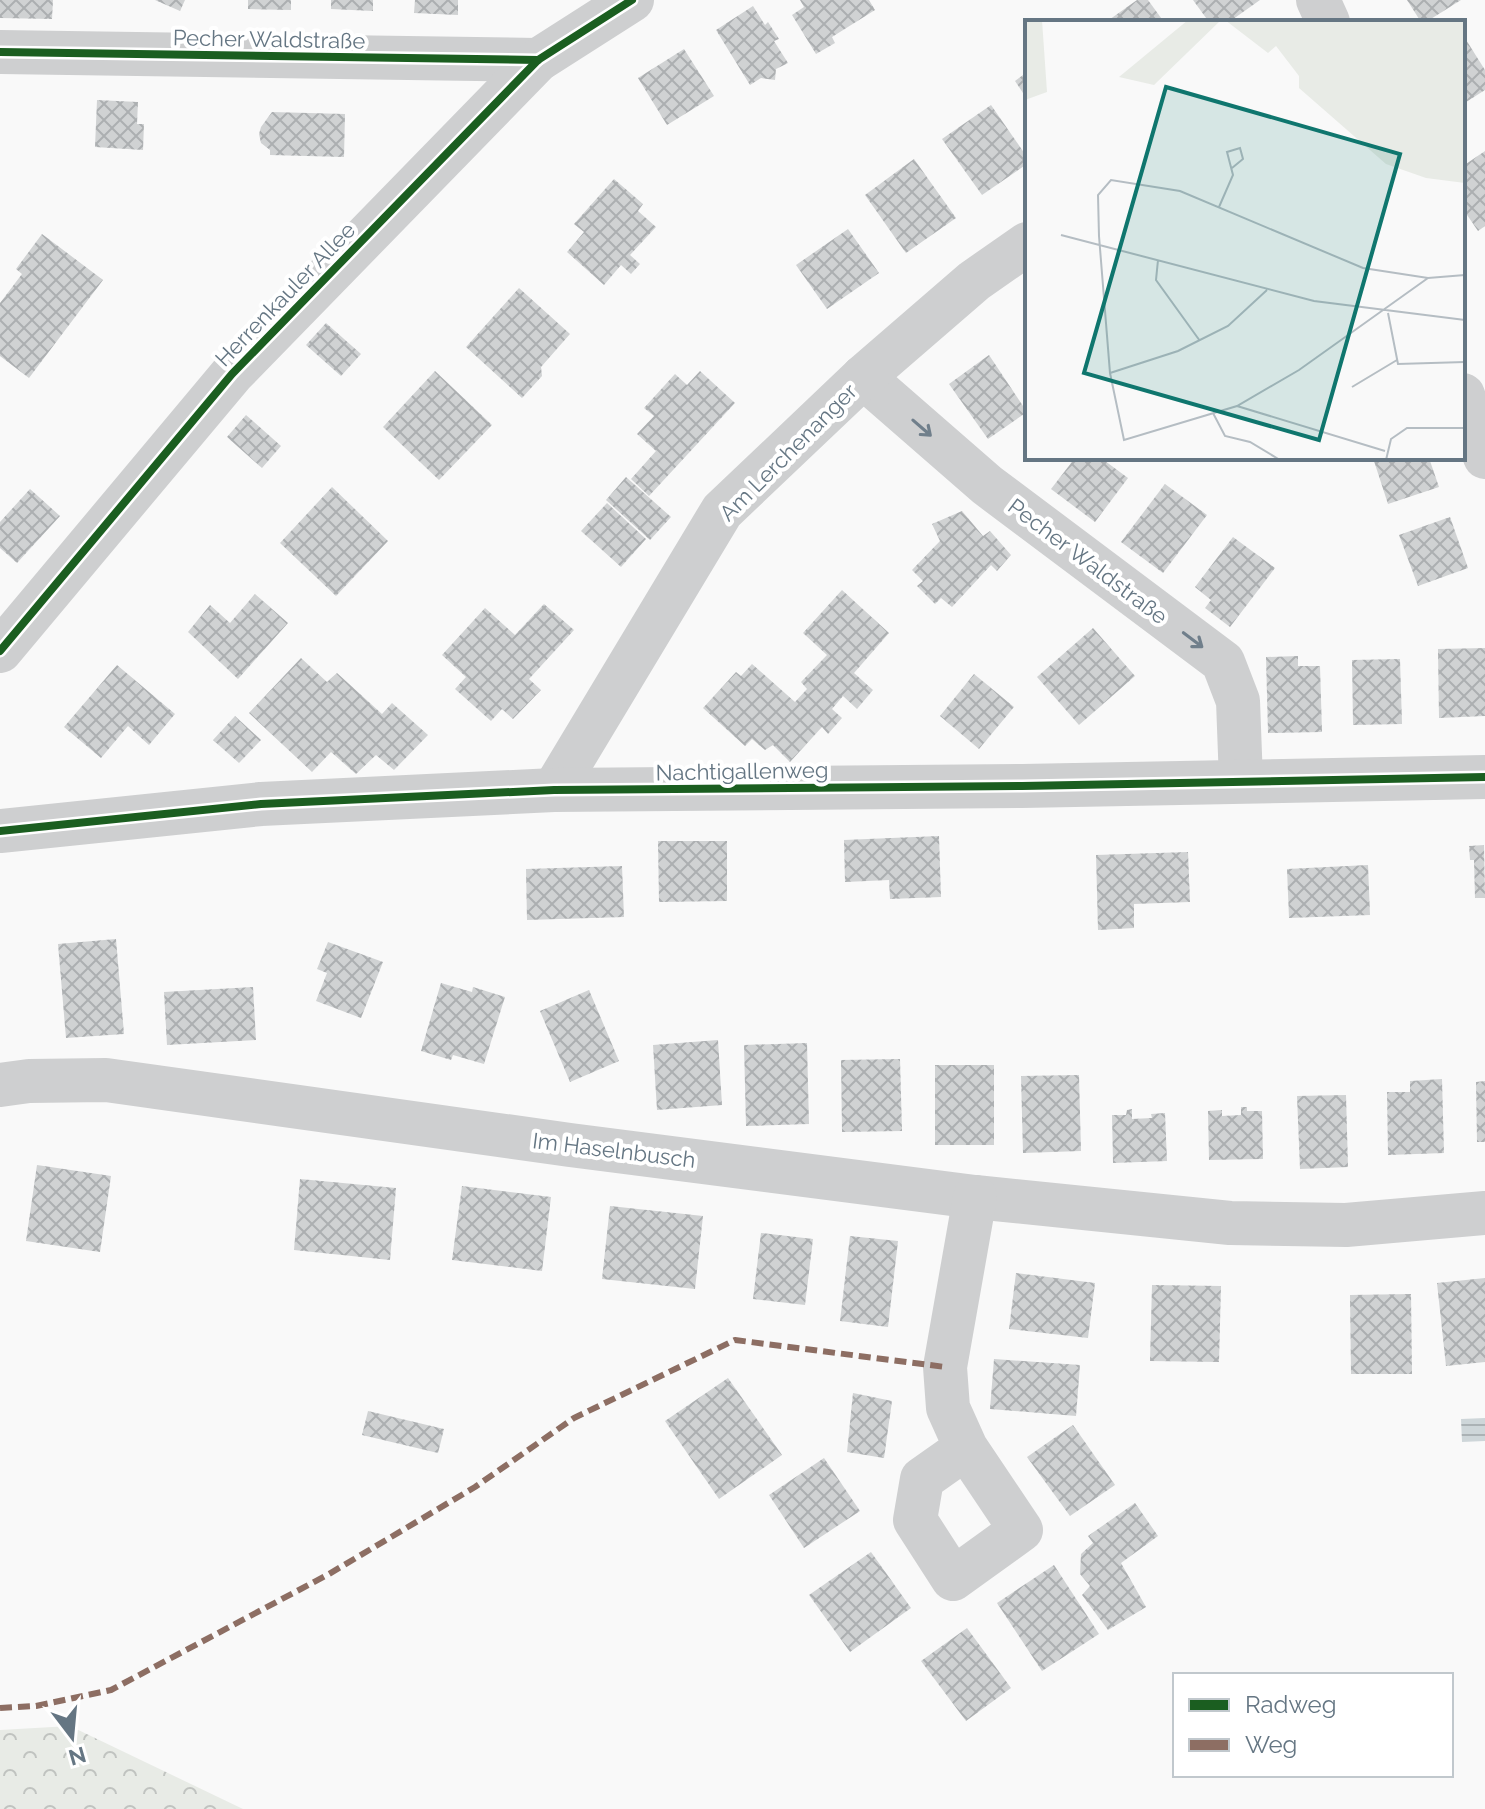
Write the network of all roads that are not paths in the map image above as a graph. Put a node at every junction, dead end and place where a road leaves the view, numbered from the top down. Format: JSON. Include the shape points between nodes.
{"nodes":[{"id":1,"x":632,"y":0,"type":"edge"},
{"id":2,"x":1318,"y":0,"type":"edge"},
{"id":3,"x":1327,"y":20,"type":"edge"},
{"id":4,"x":0,"y":52,"type":"edge"},
{"id":5,"x":538,"y":60,"type":"junction"},
{"id":6,"x":1025,"y":245,"type":"edge"},
{"id":7,"x":863,"y":377,"type":"junction"},
{"id":8,"x":1465,"y":401,"type":"edge"},
{"id":9,"x":1485,"y":457,"type":"edge"},
{"id":10,"x":0,"y":651,"type":"edge"},
{"id":11,"x":1485,"y":777,"type":"edge"},
{"id":12,"x":1241,"y":781,"type":"junction"},
{"id":13,"x":554,"y":790,"type":"junction"},
{"id":14,"x":0,"y":831,"type":"edge"},
{"id":15,"x":0,"y":1085,"type":"edge"},
{"id":16,"x":975,"y":1197,"type":"junction"},
{"id":17,"x":1485,"y":1213,"type":"edge"},
{"id":18,"x":966,"y":1448,"type":"dead end"}],
"edges":[{"from":1,"to":5,"type":"street","name":"Herrenkauler Allee"},
{"from":2,"to":3,"type":"street"},
{"from":4,"to":5,"type":"street","name":"Pecher Waldstraße"},
{"from":5,"to":10,"type":"street","name":"Herrenkauler Allee","via":[[232,374]]},
{"from":6,"to":7,"type":"street","name":"Am Lerchenanger","via":[[974,281]]},
{"from":7,"to":12,"type":"street","name":"Pecher Waldstraße","one_way":true,"via":[[987,485],[1223,662],[1238,701]]},
{"from":7,"to":13,"type":"street","name":"Am Lerchenanger","via":[[722,511]]},
{"from":8,"to":9,"type":"street"},
{"from":11,"to":12,"type":"street","name":"Nachtigallenweg"},
{"from":12,"to":13,"type":"street","name":"Nachtigallenweg"},
{"from":13,"to":14,"type":"street","name":"Nachtigallenweg","via":[[261,804]]},
{"from":15,"to":16,"type":"street","name":"Im Haselnbusch","via":[[106,1080]]},
{"from":16,"to":17,"type":"street","name":"Im Haselnbusch","via":[[1230,1223],[1346,1225]]},
{"from":16,"to":18,"type":"street","via":[[945,1367],[948,1408]]}]}
